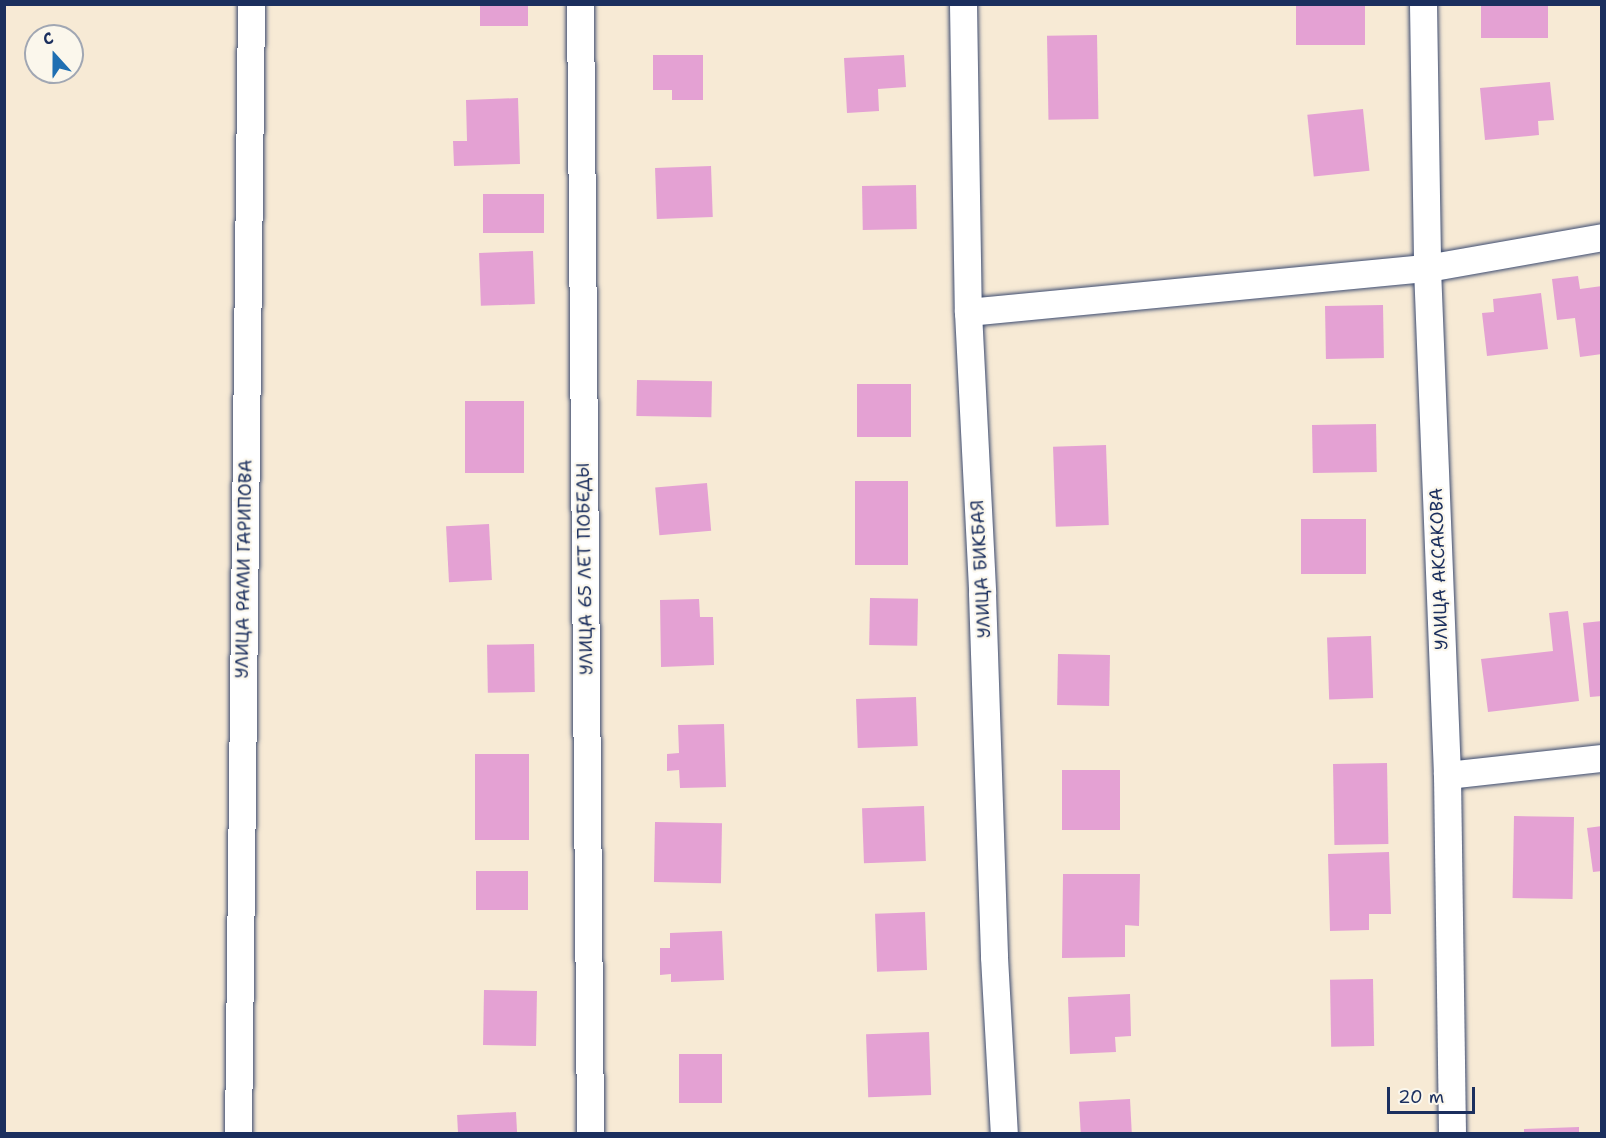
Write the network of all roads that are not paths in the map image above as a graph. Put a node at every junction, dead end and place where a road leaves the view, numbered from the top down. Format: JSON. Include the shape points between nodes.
{"nodes":[{"id":1,"x":251,"y":4,"type":"edge"},
{"id":2,"x":580,"y":4,"type":"edge"},
{"id":3,"x":963,"y":4,"type":"edge"},
{"id":4,"x":1423,"y":4,"type":"edge"},
{"id":5,"x":1602,"y":237,"type":"edge"},
{"id":6,"x":1427,"y":268,"type":"junction"},
{"id":7,"x":968,"y":312,"type":"junction"},
{"id":8,"x":1602,"y":758,"type":"edge"},
{"id":9,"x":1447,"y":775,"type":"junction"},
{"id":10,"x":238,"y":1134,"type":"edge"},
{"id":11,"x":590,"y":1134,"type":"edge"},
{"id":12,"x":1004,"y":1134,"type":"edge"},
{"id":13,"x":1452,"y":1134,"type":"edge"}],
"edges":[{"from":1,"to":10,"type":"street","name":"УЛИЦА РАМИ ГАРИПОВА"},
{"from":2,"to":11,"type":"street","name":"УЛИЦА 65 ЛЕТ ПОБЕДЫ"},
{"from":3,"to":7,"type":"street","name":"УЛИЦА БИКБАЯ"},
{"from":4,"to":6,"type":"street","name":"УЛИЦА АКСАКОВА"},
{"from":5,"to":6,"type":"street"},
{"from":6,"to":7,"type":"street"},
{"from":6,"to":9,"type":"street","name":"УЛИЦА АКСАКОВА"},
{"from":7,"to":12,"type":"street","name":"УЛИЦА БИКБАЯ"},
{"from":8,"to":9,"type":"street"},
{"from":9,"to":13,"type":"street","name":"УЛИЦА АКСАКОВА"}]}
